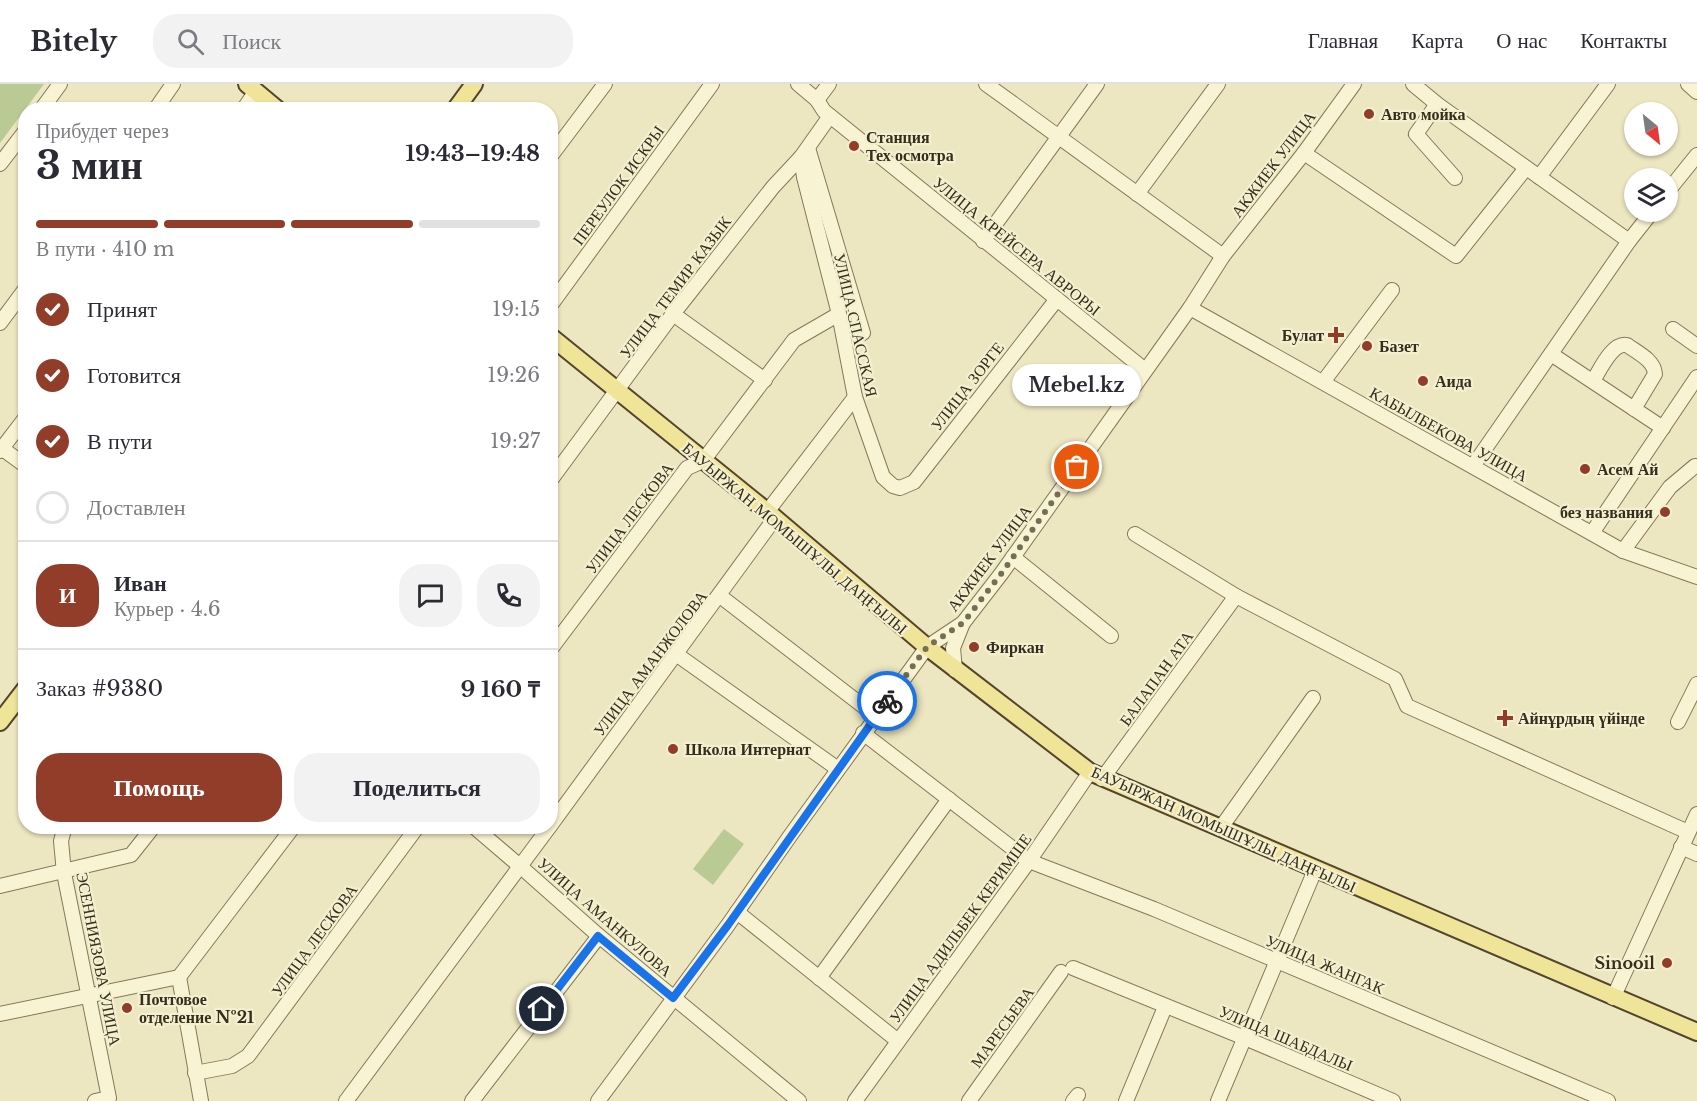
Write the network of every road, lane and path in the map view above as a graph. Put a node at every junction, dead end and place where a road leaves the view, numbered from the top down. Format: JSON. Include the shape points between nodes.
{"nodes":[{"id":1,"x":60,"y":84,"type":"edge"},
{"id":2,"x":173,"y":84,"type":"edge"},
{"id":3,"x":474,"y":84,"type":"edge"},
{"id":4,"x":605,"y":84,"type":"edge"},
{"id":5,"x":712,"y":84,"type":"edge"},
{"id":6,"x":798,"y":84,"type":"edge"},
{"id":7,"x":829,"y":84,"type":"edge"},
{"id":8,"x":986,"y":84,"type":"edge"},
{"id":9,"x":1097,"y":84,"type":"edge"},
{"id":10,"x":1218,"y":84,"type":"edge"},
{"id":11,"x":1354,"y":84,"type":"edge"},
{"id":12,"x":1413,"y":84,"type":"edge"},
{"id":13,"x":1608,"y":84,"type":"edge"},
{"id":14,"x":1688,"y":84,"type":"edge"},
{"id":15,"x":252,"y":88,"type":"edge"},
{"id":16,"x":1697,"y":92,"type":"edge"},
{"id":17,"x":817,"y":99,"type":"junction"},
{"id":18,"x":47,"y":102,"type":"edge"},
{"id":19,"x":161,"y":102,"type":"edge"},
{"id":20,"x":246,"y":102,"type":"edge"},
{"id":21,"x":269,"y":102,"type":"edge"},
{"id":22,"x":461,"y":102,"type":"edge"},
{"id":23,"x":1437,"y":104,"type":"junction"},
{"id":24,"x":830,"y":116,"type":"junction"},
{"id":25,"x":1058,"y":137,"type":"junction"},
{"id":26,"x":18,"y":140,"type":"edge"},
{"id":27,"x":558,"y":146,"type":"edge"},
{"id":28,"x":804,"y":153,"type":"junction"},
{"id":29,"x":1304,"y":153,"type":"junction"},
{"id":30,"x":1697,"y":155,"type":"edge"},
{"id":31,"x":0,"y":164,"type":"edge"},
{"id":32,"x":1526,"y":168,"type":"junction"},
{"id":33,"x":1539,"y":177,"type":"junction"},
{"id":34,"x":1455,"y":178,"type":"dead end"},
{"id":35,"x":1678,"y":179,"type":"edge"},
{"id":36,"x":1137,"y":194,"type":"junction"},
{"id":37,"x":1644,"y":222,"type":"edge"},
{"id":38,"x":983,"y":241,"type":"junction"},
{"id":39,"x":1629,"y":241,"type":"junction"},
{"id":40,"x":1222,"y":256,"type":"junction"},
{"id":41,"x":1392,"y":290,"type":"dead end"},
{"id":42,"x":558,"y":295,"type":"edge"},
{"id":43,"x":18,"y":299,"type":"edge"},
{"id":44,"x":1057,"y":299,"type":"junction"},
{"id":45,"x":1190,"y":308,"type":"junction"},
{"id":46,"x":674,"y":314,"type":"junction"},
{"id":47,"x":839,"y":315,"type":"junction"},
{"id":48,"x":0,"y":323,"type":"edge"},
{"id":49,"x":1673,"y":328,"type":"dead end"},
{"id":50,"x":863,"y":333,"type":"dead end"},
{"id":51,"x":558,"y":343,"type":"edge"},
{"id":52,"x":1697,"y":346,"type":"edge"},
{"id":53,"x":1551,"y":354,"type":"junction"},
{"id":54,"x":1145,"y":370,"type":"junction"},
{"id":55,"x":1697,"y":377,"type":"edge"},
{"id":56,"x":765,"y":380,"type":"junction"},
{"id":57,"x":1593,"y":381,"type":"junction"},
{"id":58,"x":1323,"y":382,"type":"junction"},
{"id":59,"x":617,"y":391,"type":"junction"},
{"id":60,"x":855,"y":397,"type":"junction"},
{"id":61,"x":1634,"y":409,"type":"junction"},
{"id":62,"x":18,"y":427,"type":"edge"},
{"id":63,"x":1663,"y":428,"type":"junction"},
{"id":64,"x":1,"y":449,"type":"edge"},
{"id":65,"x":18,"y":461,"type":"edge"},
{"id":66,"x":703,"y":461,"type":"junction"},
{"id":67,"x":1473,"y":466,"type":"junction"},
{"id":68,"x":1695,"y":466,"type":"dead end"},
{"id":69,"x":558,"y":470,"type":"edge"},
{"id":70,"x":900,"y":488,"type":"joint"},
{"id":71,"x":771,"y":515,"type":"junction"},
{"id":72,"x":1592,"y":533,"type":"junction"},
{"id":73,"x":1135,"y":534,"type":"dead end"},
{"id":74,"x":1623,"y":550,"type":"junction"},
{"id":75,"x":1013,"y":557,"type":"junction"},
{"id":76,"x":1697,"y":577,"type":"edge"},
{"id":77,"x":720,"y":596,"type":"junction"},
{"id":78,"x":1236,"y":596,"type":"junction"},
{"id":79,"x":963,"y":623,"type":"junction"},
{"id":80,"x":1111,"y":636,"type":"dead end"},
{"id":81,"x":558,"y":639,"type":"edge"},
{"id":82,"x":927,"y":647,"type":"junction"},
{"id":83,"x":676,"y":654,"type":"junction"},
{"id":84,"x":955,"y":670,"type":"junction"},
{"id":85,"x":1697,"y":684,"type":"edge"},
{"id":86,"x":18,"y":698,"type":"edge"},
{"id":87,"x":1313,"y":698,"type":"dead end"},
{"id":88,"x":876,"y":716,"type":"junction"},
{"id":89,"x":0,"y":722,"type":"edge"},
{"id":90,"x":1678,"y":722,"type":"dead end"},
{"id":91,"x":863,"y":733,"type":"junction"},
{"id":92,"x":838,"y":769,"type":"junction"},
{"id":93,"x":1096,"y":776,"type":"junction"},
{"id":94,"x":949,"y":799,"type":"junction"},
{"id":95,"x":1697,"y":814,"type":"edge"},
{"id":96,"x":558,"y":815,"type":"edge"},
{"id":97,"x":1220,"y":829,"type":"junction"},
{"id":98,"x":1688,"y":832,"type":"junction"},
{"id":99,"x":63,"y":834,"type":"edge"},
{"id":100,"x":148,"y":834,"type":"edge"},
{"id":101,"x":288,"y":834,"type":"edge"},
{"id":102,"x":412,"y":834,"type":"edge"},
{"id":103,"x":482,"y":834,"type":"edge"},
{"id":104,"x":544,"y":834,"type":"edge"},
{"id":105,"x":1681,"y":847,"type":"junction"},
{"id":106,"x":1697,"y":854,"type":"edge"},
{"id":107,"x":1029,"y":861,"type":"junction"},
{"id":108,"x":521,"y":867,"type":"junction"},
{"id":109,"x":1315,"y":870,"type":"junction"},
{"id":110,"x":64,"y":873,"type":"junction"},
{"id":111,"x":0,"y":886,"type":"edge"},
{"id":112,"x":737,"y":912,"type":"junction"},
{"id":113,"x":598,"y":936,"type":"junction"},
{"id":114,"x":1276,"y":962,"type":"junction"},
{"id":115,"x":1067,"y":970,"type":"joint"},
{"id":116,"x":179,"y":977,"type":"junction"},
{"id":117,"x":819,"y":978,"type":"junction"},
{"id":118,"x":88,"y":996,"type":"junction"},
{"id":119,"x":673,"y":998,"type":"junction"},
{"id":120,"x":1613,"y":998,"type":"junction"},
{"id":121,"x":1165,"y":1006,"type":"junction"},
{"id":122,"x":0,"y":1014,"type":"edge"},
{"id":123,"x":1697,"y":1032,"type":"edge"},
{"id":124,"x":1245,"y":1038,"type":"junction"},
{"id":125,"x":898,"y":1041,"type":"junction"},
{"id":126,"x":195,"y":1073,"type":"junction"},
{"id":127,"x":94,"y":1101,"type":"edge"},
{"id":128,"x":201,"y":1101,"type":"edge"},
{"id":129,"x":346,"y":1101,"type":"edge"},
{"id":130,"x":472,"y":1101,"type":"edge"},
{"id":131,"x":598,"y":1101,"type":"edge"},
{"id":132,"x":799,"y":1101,"type":"edge"},
{"id":133,"x":855,"y":1101,"type":"edge"},
{"id":134,"x":969,"y":1101,"type":"edge"},
{"id":135,"x":1126,"y":1101,"type":"edge"},
{"id":136,"x":1218,"y":1101,"type":"edge"},
{"id":137,"x":1393,"y":1101,"type":"edge"},
{"id":138,"x":1608,"y":1101,"type":"edge"}],
"edges":[{"from":1,"to":18,"type":"street"},
{"from":2,"to":19,"type":"street"},
{"from":3,"to":22,"type":"main road"},
{"from":4,"to":27,"type":"street"},
{"from":5,"to":42,"type":"street","name":"ПЕРЕУЛОК ИСКРЫ"},
{"from":6,"to":17,"type":"street","name":"УЛИЦА КРЕЙСЕРА АВРОРЫ"},
{"from":7,"to":17,"type":"street"},
{"from":8,"to":25,"type":"street"},
{"from":9,"to":25,"type":"street"},
{"from":10,"to":36,"type":"street"},
{"from":11,"to":29,"type":"street","name":"АКЖИЕК УЛИЦА"},
{"from":12,"to":23,"type":"street"},
{"from":13,"to":33,"type":"street"},
{"from":14,"to":16,"type":"street"},
{"from":15,"to":20,"type":"street"},
{"from":15,"to":21,"type":"main road"},
{"from":17,"to":24,"type":"street","name":"УЛИЦА КРЕЙСЕРА АВРОРЫ"},
{"from":23,"to":32,"type":"street"},
{"from":23,"to":34,"type":"street","via":[[1416,134]]},
{"from":24,"to":28,"type":"street","name":"УЛИЦА ТЕМИР КАЗЫК"},
{"from":24,"to":38,"type":"street","name":"УЛИЦА КРЕЙСЕРА АВРОРЫ"},
{"from":25,"to":36,"type":"street"},
{"from":25,"to":38,"type":"street"},
{"from":26,"to":31,"type":"street"},
{"from":28,"to":46,"type":"street","name":"УЛИЦА ТЕМИР КАЗЫК"},
{"from":28,"to":47,"type":"street","name":"УЛИЦА СПАССКАЯ","via":[[804,177]]},
{"from":28,"to":50,"type":"street"},
{"from":29,"to":32,"type":"street","via":[[1456,256]]},
{"from":29,"to":40,"type":"street","name":"АКЖИЕК УЛИЦА"},
{"from":30,"to":35,"type":"street"},
{"from":32,"to":33,"type":"street"},
{"from":33,"to":39,"type":"street"},
{"from":36,"to":40,"type":"street"},
{"from":37,"to":39,"type":"street"},
{"from":38,"to":44,"type":"street","name":"УЛИЦА КРЕЙСЕРА АВРОРЫ"},
{"from":39,"to":53,"type":"street"},
{"from":40,"to":45,"type":"street","name":"АКЖИЕК УЛИЦА"},
{"from":41,"to":58,"type":"street"},
{"from":43,"to":48,"type":"street"},
{"from":44,"to":54,"type":"street","name":"УЛИЦА КРЕЙСЕРА АВРОРЫ"},
{"from":44,"to":70,"type":"street","name":"УЛИЦА ЗОРГЕ","via":[[914,482]]},
{"from":45,"to":54,"type":"street","name":"АКЖИЕК УЛИЦА"},
{"from":45,"to":58,"type":"street","name":"КАБЫЛБЕКОВА УЛИЦА"},
{"from":46,"to":56,"type":"street"},
{"from":46,"to":59,"type":"street","name":"УЛИЦА ТЕМИР КАЗЫК"},
{"from":47,"to":56,"type":"street","name":"УЛИЦА ЛЕСКОВА","via":[[794,340]]},
{"from":47,"to":60,"type":"street","name":"УЛИЦА СПАССКАЯ"},
{"from":49,"to":52,"type":"street"},
{"from":51,"to":59,"type":"main road","name":"БАУЫРЖАН МОМЫШҰЛЫ ДАҢҒЫЛЫ"},
{"from":53,"to":57,"type":"street"},
{"from":53,"to":67,"type":"street"},
{"from":54,"to":75,"type":"street","name":"АКЖИЕК УЛИЦА"},
{"from":55,"to":63,"type":"street"},
{"from":56,"to":66,"type":"street","name":"УЛИЦА ЛЕСКОВА"},
{"from":57,"to":61,"type":"street"},
{"from":57,"to":61,"type":"street","via":[[1616,347],[1627,345],[1653,364],[1655,370]]},
{"from":58,"to":67,"type":"street","name":"КАБЫЛБЕКОВА УЛИЦА"},
{"from":59,"to":66,"type":"main road","name":"БАУЫРЖАН МОМЫШҰЛЫ ДАҢҒЫЛЫ"},
{"from":59,"to":69,"type":"street","name":"УЛИЦА ТЕМИР КАЗЫК"},
{"from":60,"to":70,"type":"street","name":"УЛИЦА СПАССКАЯ","via":[[883,477]]},
{"from":60,"to":71,"type":"street","name":"УЛИЦА АМАНЖОЛОВА"},
{"from":61,"to":63,"type":"street"},
{"from":62,"to":64,"type":"street"},
{"from":63,"to":72,"type":"street"},
{"from":64,"to":65,"type":"street"},
{"from":66,"to":71,"type":"main road","name":"БАУЫРЖАН МОМЫШҰЛЫ ДАҢҒЫЛЫ"},
{"from":66,"to":81,"type":"street","name":"УЛИЦА ЛЕСКОВА","via":[[687,468]]},
{"from":67,"to":72,"type":"street","name":"КАБЫЛБЕКОВА УЛИЦА"},
{"from":68,"to":74,"type":"street","via":[[1670,487]]},
{"from":71,"to":77,"type":"street","name":"УЛИЦА АМАНЖОЛОВА"},
{"from":71,"to":82,"type":"main road","name":"БАУЫРЖАН МОМЫШҰЛЫ ДАҢҒЫЛЫ"},
{"from":72,"to":74,"type":"street","name":"КАБЫЛБЕКОВА УЛИЦА"},
{"from":73,"to":78,"type":"street"},
{"from":74,"to":76,"type":"street","name":"КАБЫЛБЕКОВА УЛИЦА"},
{"from":75,"to":79,"type":"street","name":"АКЖИЕК УЛИЦА"},
{"from":75,"to":80,"type":"street"},
{"from":77,"to":83,"type":"street","name":"УЛИЦА АМАНЖОЛОВА"},
{"from":77,"to":88,"type":"street"},
{"from":78,"to":93,"type":"street","name":"БАЛАПАН АТА"},
{"from":78,"to":98,"type":"street","via":[[1395,679],[1407,706]]},
{"from":79,"to":82,"type":"street","name":"АКЖИЕК УЛИЦА"},
{"from":79,"to":84,"type":"street","via":[[953,648]]},
{"from":82,"to":84,"type":"main road","name":"БАУЫРЖАН МОМЫШҰЛЫ ДАҢҒЫЛЫ"},
{"from":82,"to":88,"type":"street","name":"АКЖИЕК УЛИЦА"},
{"from":83,"to":92,"type":"street"},
{"from":83,"to":96,"type":"street","name":"УЛИЦА АМАНЖОЛОВА"},
{"from":84,"to":93,"type":"main road","name":"БАУЫРЖАН МОМЫШҰЛЫ ДАҢҒЫЛЫ"},
{"from":85,"to":90,"type":"street"},
{"from":86,"to":89,"type":"main road"},
{"from":87,"to":97,"type":"street"},
{"from":88,"to":91,"type":"street","name":"АКЖИЕК УЛИЦА"},
{"from":91,"to":92,"type":"street","name":"АКЖИЕК УЛИЦА"},
{"from":91,"to":94,"type":"street","name":"УЛИЦА ЖАНГАК"},
{"from":92,"to":112,"type":"street","name":"АКЖИЕК УЛИЦА"},
{"from":93,"to":97,"type":"main road","name":"БАУЫРЖАН МОМЫШҰЛЫ ДАҢҒЫЛЫ"},
{"from":93,"to":107,"type":"street","name":"УЛИЦА АДИЛЬБЕК КЕРИМШЕ"},
{"from":94,"to":107,"type":"street","name":"УЛИЦА ЖАНГАК"},
{"from":94,"to":117,"type":"street"},
{"from":95,"to":98,"type":"street"},
{"from":97,"to":109,"type":"main road","name":"БАУЫРЖАН МОМЫШҰЛЫ ДАҢҒЫЛЫ"},
{"from":98,"to":105,"type":"street"},
{"from":99,"to":110,"type":"street","name":"ЭСЕННИЯЗОВА УЛИЦА"},
{"from":100,"to":110,"type":"street","via":[[131,855]]},
{"from":101,"to":116,"type":"street"},
{"from":102,"to":126,"type":"street","name":"УЛИЦА ЛЕСКОВА","via":[[248,1056],[232,1066]]},
{"from":103,"to":108,"type":"street","name":"УЛИЦА АМАНКУЛОВА"},
{"from":104,"to":108,"type":"street","name":"УЛИЦА АМАНЖОЛОВА"},
{"from":105,"to":106,"type":"street"},
{"from":105,"to":120,"type":"street"},
{"from":107,"to":114,"type":"street","name":"УЛИЦА ЖАНГАК"},
{"from":107,"to":125,"type":"street","name":"УЛИЦА АДИЛЬБЕК КЕРИМШЕ"},
{"from":108,"to":113,"type":"street","name":"УЛИЦА АМАНКУЛОВА"},
{"from":108,"to":129,"type":"street","name":"УЛИЦА АМАНЖОЛОВА"},
{"from":109,"to":114,"type":"street"},
{"from":109,"to":120,"type":"main road","name":"БАУЫРЖАН МОМЫШҰЛЫ ДАҢҒЫЛЫ"},
{"from":110,"to":111,"type":"street"},
{"from":110,"to":118,"type":"street","name":"ЭСЕННИЯЗОВА УЛИЦА"},
{"from":112,"to":117,"type":"street"},
{"from":112,"to":119,"type":"street","name":"АКЖИЕК УЛИЦА"},
{"from":113,"to":119,"type":"street","name":"УЛИЦА АМАНКУЛОВА"},
{"from":113,"to":130,"type":"street"},
{"from":114,"to":124,"type":"street"},
{"from":114,"to":138,"type":"street","name":"УЛИЦА ЖАНГАК"},
{"from":115,"to":121,"type":"street","name":"УЛИЦА ШАБДАЛЫ"},
{"from":115,"to":134,"type":"street","name":"МАРЕСЬЕВА"},
{"from":116,"to":118,"type":"street"},
{"from":116,"to":126,"type":"street"},
{"from":117,"to":125,"type":"street"},
{"from":118,"to":122,"type":"street"},
{"from":118,"to":127,"type":"street","name":"ЭСЕННИЯЗОВА УЛИЦА","via":[[109,1098]]},
{"from":119,"to":131,"type":"street","name":"АКЖИЕК УЛИЦА"},
{"from":119,"to":132,"type":"street","name":"УЛИЦА АМАНКУЛОВА"},
{"from":120,"to":123,"type":"main road","name":"БАУЫРЖАН МОМЫШҰЛЫ ДАҢҒЫЛЫ"},
{"from":121,"to":124,"type":"street","name":"УЛИЦА ШАБДАЛЫ"},
{"from":121,"to":135,"type":"street"},
{"from":124,"to":136,"type":"street"},
{"from":124,"to":137,"type":"street","name":"УЛИЦА ШАБДАЛЫ"},
{"from":125,"to":133,"type":"street","name":"УЛИЦА АДИЛЬБЕК КЕРИМШЕ"},
{"from":126,"to":128,"type":"street"}]}
